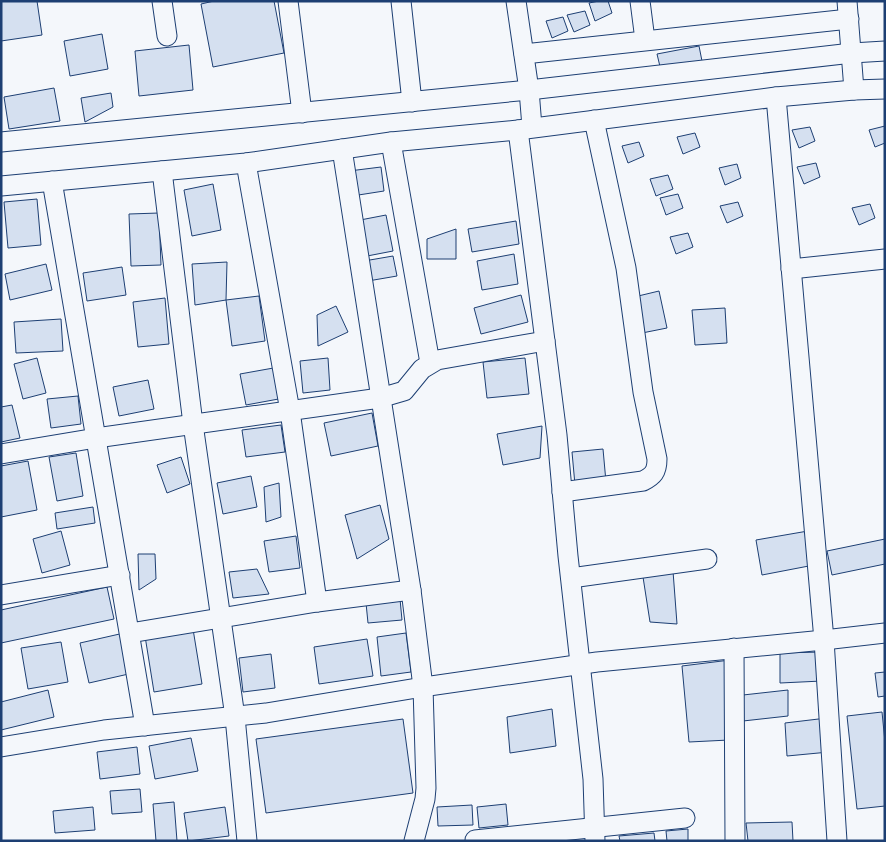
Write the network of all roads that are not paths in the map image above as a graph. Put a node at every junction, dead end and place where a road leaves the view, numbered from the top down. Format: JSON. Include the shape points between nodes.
{"nodes":[{"id":1,"x":162,"y":1,"type":"edge"},
{"id":2,"x":288,"y":1,"type":"edge"},
{"id":3,"x":401,"y":1,"type":"edge"},
{"id":4,"x":516,"y":1,"type":"edge"},
{"id":5,"x":640,"y":1,"type":"edge"},
{"id":6,"x":848,"y":10,"type":"edge"},
{"id":7,"x":166,"y":36,"type":"dead end"},
{"id":8,"x":645,"y":40,"type":"junction"},
{"id":9,"x":885,"y":51,"type":"edge"},
{"id":10,"x":524,"y":54,"type":"junction"},
{"id":11,"x":852,"y":57,"type":"junction"},
{"id":12,"x":854,"y":85,"type":"junction"},
{"id":13,"x":885,"y":89,"type":"edge"},
{"id":14,"x":776,"y":97,"type":"junction"},
{"id":15,"x":412,"y":102,"type":"junction"},
{"id":16,"x":302,"y":113,"type":"junction"},
{"id":17,"x":528,"y":113,"type":"junction"},
{"id":18,"x":594,"y":120,"type":"junction"},
{"id":19,"x":1,"y":142,"type":"edge"},
{"id":20,"x":391,"y":142,"type":"junction"},
{"id":21,"x":342,"y":149,"type":"junction"},
{"id":22,"x":246,"y":163,"type":"junction"},
{"id":23,"x":162,"y":171,"type":"junction"},
{"id":24,"x":52,"y":181,"type":"junction"},
{"id":25,"x":1,"y":186,"type":"edge"},
{"id":26,"x":885,"y":259,"type":"edge"},
{"id":27,"x":791,"y":269,"type":"junction"},
{"id":28,"x":545,"y":342,"type":"junction"},
{"id":29,"x":430,"y":363,"type":"junction"},
{"id":30,"x":380,"y":398,"type":"junction"},
{"id":31,"x":290,"y":411,"type":"junction"},
{"id":32,"x":193,"y":424,"type":"junction"},
{"id":33,"x":96,"y":438,"type":"junction"},
{"id":34,"x":1,"y":454,"type":"edge"},
{"id":35,"x":562,"y":492,"type":"junction"},
{"id":36,"x":707,"y":559,"type":"dead end"},
{"id":37,"x":120,"y":576,"type":"junction"},
{"id":38,"x":571,"y":578,"type":"junction"},
{"id":39,"x":411,"y":590,"type":"junction"},
{"id":40,"x":1,"y":595,"type":"edge"},
{"id":41,"x":317,"y":602,"type":"junction"},
{"id":42,"x":219,"y":617,"type":"junction"},
{"id":43,"x":130,"y":633,"type":"junction"},
{"id":44,"x":885,"y":633,"type":"edge"},
{"id":45,"x":824,"y":640,"type":"junction"},
{"id":46,"x":734,"y":648,"type":"junction"},
{"id":47,"x":581,"y":664,"type":"junction"},
{"id":48,"x":423,"y":687,"type":"junction"},
{"id":49,"x":235,"y":717,"type":"junction"},
{"id":50,"x":145,"y":726,"type":"junction"},
{"id":51,"x":1,"y":747,"type":"edge"},
{"id":52,"x":685,"y":818,"type":"dead end"},
{"id":53,"x":595,"y":834,"type":"edge"},
{"id":54,"x":475,"y":840,"type":"edge"},
{"id":55,"x":247,"y":841,"type":"edge"},
{"id":56,"x":414,"y":841,"type":"edge"},
{"id":57,"x":735,"y":841,"type":"edge"},
{"id":58,"x":837,"y":841,"type":"edge"}],
"edges":[{"from":1,"to":7,"type":"street"},
{"from":2,"to":16,"type":"street"},
{"from":3,"to":15,"type":"street"},
{"from":4,"to":10,"type":"street"},
{"from":5,"to":8,"type":"street"},
{"from":6,"to":8,"type":"street"},
{"from":6,"to":11,"type":"street"},
{"from":8,"to":10,"type":"street"},
{"from":9,"to":11,"type":"street"},
{"from":10,"to":17,"type":"street"},
{"from":11,"to":12,"type":"street"},
{"from":11,"to":17,"type":"street"},
{"from":12,"to":13,"type":"street"},
{"from":12,"to":14,"type":"street"},
{"from":14,"to":18,"type":"street"},
{"from":14,"to":27,"type":"street"},
{"from":15,"to":16,"type":"street"},
{"from":15,"to":17,"type":"street"},
{"from":16,"to":19,"type":"street"},
{"from":17,"to":18,"type":"street"},
{"from":17,"to":20,"type":"street"},
{"from":17,"to":28,"type":"street"},
{"from":18,"to":35,"type":"street","via":[[626,268],[657,468],[643,481]]},
{"from":20,"to":21,"type":"street"},
{"from":20,"to":29,"type":"street"},
{"from":21,"to":22,"type":"street"},
{"from":21,"to":30,"type":"street"},
{"from":22,"to":23,"type":"street"},
{"from":22,"to":31,"type":"street"},
{"from":23,"to":24,"type":"street"},
{"from":23,"to":32,"type":"street"},
{"from":24,"to":25,"type":"street"},
{"from":24,"to":33,"type":"street"},
{"from":26,"to":27,"type":"street"},
{"from":27,"to":45,"type":"street"},
{"from":28,"to":29,"type":"street"},
{"from":28,"to":35,"type":"street"},
{"from":29,"to":30,"type":"street","via":[[404,391]]},
{"from":30,"to":31,"type":"street"},
{"from":30,"to":39,"type":"street"},
{"from":31,"to":32,"type":"street"},
{"from":31,"to":41,"type":"street"},
{"from":32,"to":33,"type":"street"},
{"from":32,"to":42,"type":"street"},
{"from":33,"to":34,"type":"street"},
{"from":33,"to":37,"type":"street"},
{"from":35,"to":38,"type":"street"},
{"from":36,"to":38,"type":"street"},
{"from":37,"to":40,"type":"street"},
{"from":37,"to":43,"type":"street"},
{"from":38,"to":47,"type":"street"},
{"from":39,"to":41,"type":"street"},
{"from":39,"to":48,"type":"street"},
{"from":41,"to":42,"type":"street"},
{"from":42,"to":43,"type":"street"},
{"from":42,"to":49,"type":"street"},
{"from":43,"to":50,"type":"street"},
{"from":44,"to":45,"type":"street"},
{"from":45,"to":46,"type":"street"},
{"from":45,"to":58,"type":"street"},
{"from":46,"to":47,"type":"street"},
{"from":46,"to":57,"type":"street"},
{"from":47,"to":48,"type":"street"},
{"from":47,"to":53,"type":"street","via":[[593,779]]},
{"from":48,"to":49,"type":"street"},
{"from":48,"to":56,"type":"street","via":[[426,788]]},
{"from":49,"to":50,"type":"street"},
{"from":49,"to":55,"type":"street"},
{"from":50,"to":51,"type":"street"},
{"from":52,"to":53,"type":"street"},
{"from":53,"to":54,"type":"street"}]}
